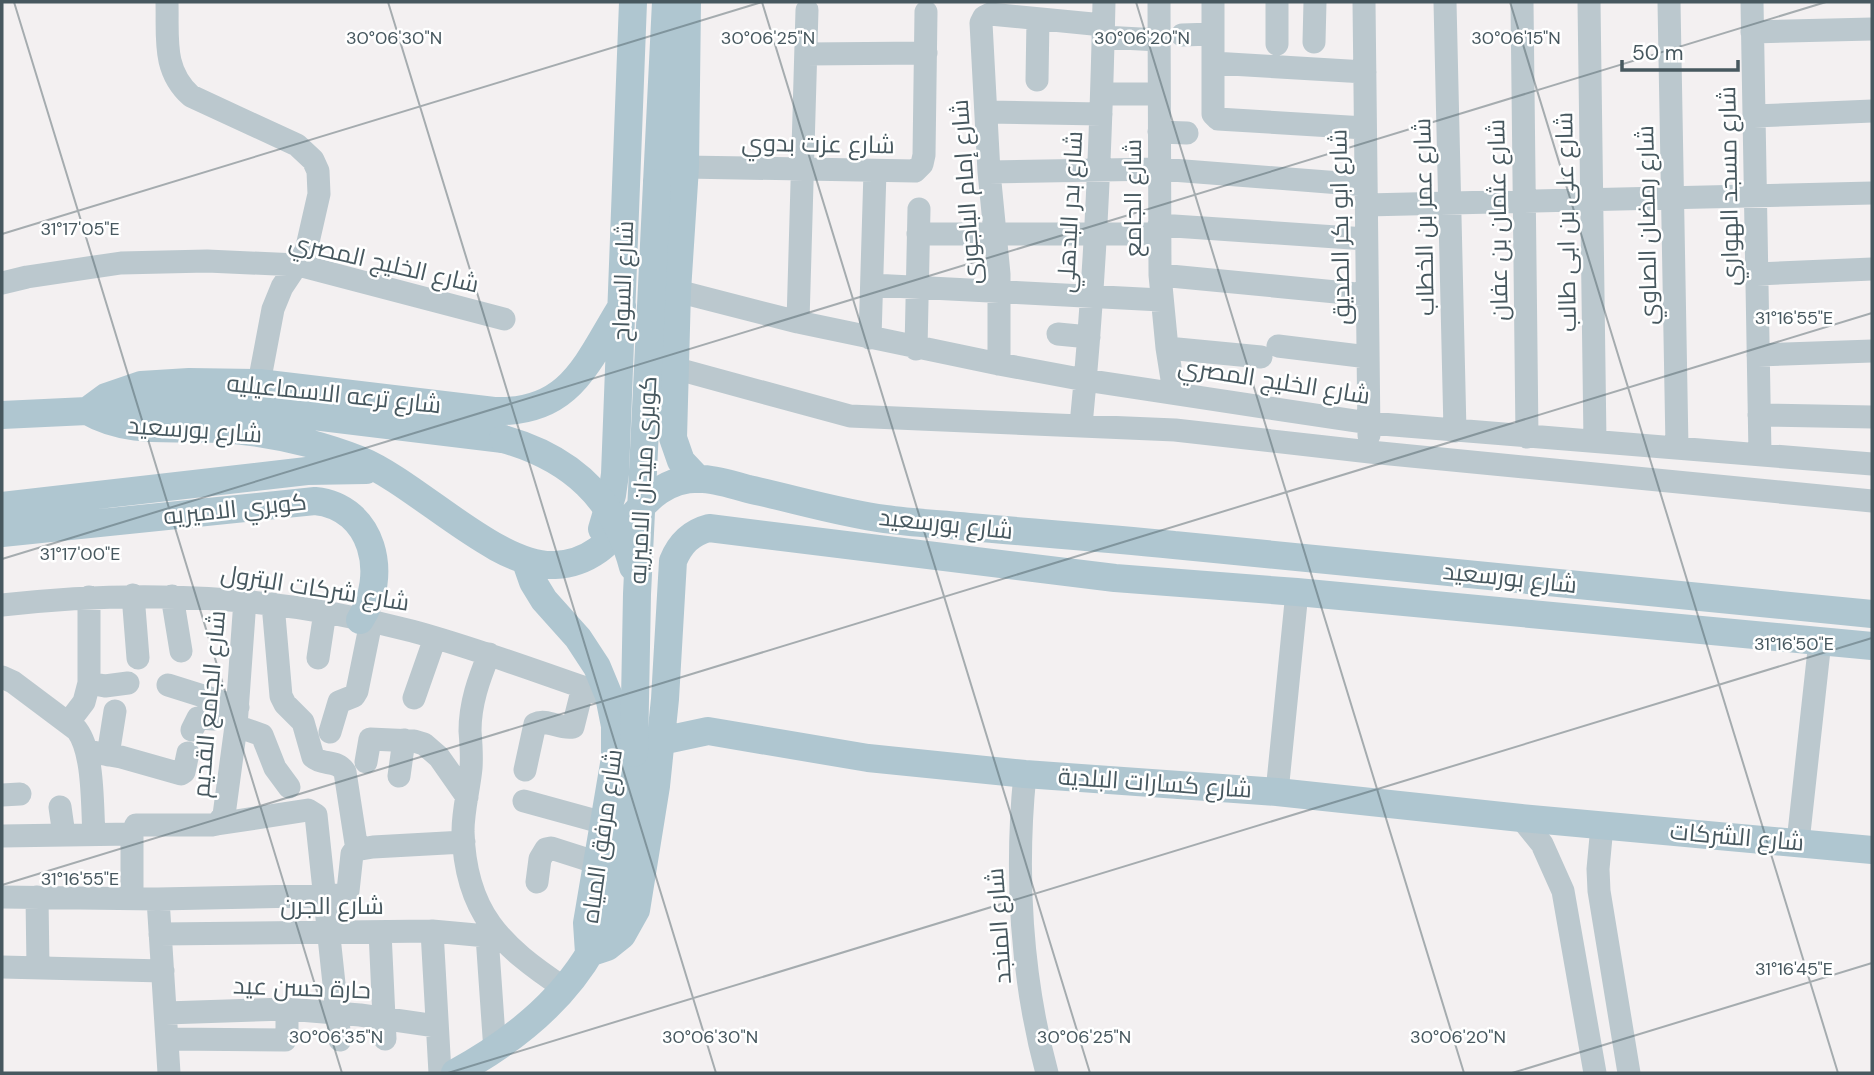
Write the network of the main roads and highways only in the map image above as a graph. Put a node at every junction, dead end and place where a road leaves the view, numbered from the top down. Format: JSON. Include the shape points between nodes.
{"nodes":[{"id":1,"x":633,"y":2,"type":"edge"},
{"id":2,"x":666,"y":2,"type":"edge"},
{"id":3,"x":687,"y":2,"type":"edge"},
{"id":4,"x":622,"y":306,"type":"junction"},
{"id":5,"x":87,"y":411,"type":"junction"},
{"id":6,"x":2,"y":415,"type":"edge"},
{"id":7,"x":618,"y":425,"type":"junction"},
{"id":8,"x":673,"y":438,"type":"junction"},
{"id":9,"x":387,"y":472,"type":"junction"},
{"id":10,"x":698,"y":479,"type":"junction"},
{"id":11,"x":2,"y":506,"type":"edge"},
{"id":12,"x":2,"y":533,"type":"edge"},
{"id":13,"x":1063,"y":536,"type":"junction"},
{"id":14,"x":1113,"y":539,"type":"junction"},
{"id":15,"x":590,"y":556,"type":"junction"},
{"id":16,"x":526,"y":562,"type":"junction"},
{"id":17,"x":1066,"y":573,"type":"junction"},
{"id":18,"x":1115,"y":578,"type":"junction"},
{"id":19,"x":637,"y":594,"type":"junction"},
{"id":20,"x":1872,"y":614,"type":"edge"},
{"id":21,"x":365,"y":621,"type":"road end"},
{"id":22,"x":1872,"y":646,"type":"edge"},
{"id":23,"x":665,"y":699,"type":"junction"},
{"id":24,"x":708,"y":731,"type":"junction"},
{"id":25,"x":661,"y":741,"type":"junction"},
{"id":26,"x":1602,"y":826,"type":"joint"},
{"id":27,"x":1872,"y":850,"type":"edge"},
{"id":28,"x":589,"y":953,"type":"junction"},
{"id":29,"x":454,"y":1073,"type":"edge"}],
"edges":[{"from":1,"to":4,"type":"main road","name":"شارع السواح"},
{"from":2,"to":19,"type":"main road","name":"كوبرى ميدان الاميريه","bridge":true},
{"from":3,"to":8,"type":"main road"},
{"from":4,"to":5,"type":"main road","name":"شارع ترعه الاسماعيليه","via":[[573,382],[551,401],[524,410],[494,411],[259,383],[212,382],[141,385],[106,397]]},
{"from":4,"to":7,"type":"main road","name":"شارع السواح"},
{"from":5,"to":6,"type":"main road","name":"شارع ترعه الاسماعيليه"},
{"from":5,"to":9,"type":"main road","name":"شارع بورسعيد","via":[[130,427],[274,435]]},
{"from":5,"to":19,"type":"main road","bridge":true,"via":[[255,409],[503,439],[545,453],[596,494],[629,551]]},
{"from":7,"to":8,"type":"main road","via":[[624,440],[637,450],[653,451]]},
{"from":7,"to":15,"type":"main road","name":"شارع السواح","via":[[612,495]]},
{"from":8,"to":10,"type":"main road","via":[[681,461]]},
{"from":9,"to":11,"type":"main road","name":"كوبري الاميريه","via":[[307,471]]},
{"from":9,"to":16,"type":"main road","name":"شارع بورسعيد"},
{"from":10,"to":13,"type":"main road","name":"شارع بورسعيد","via":[[883,519]]},
{"from":10,"to":15,"type":"main road","name":"شارع بورسعيد","via":[[651,496],[612,541]]},
{"from":12,"to":21,"type":"main road","name":"كوبري الاميريه","via":[[326,502],[355,521],[373,552],[374,587]]},
{"from":13,"to":14,"type":"main road","name":"شارع بورسعيد"},
{"from":13,"to":17,"type":"main road","via":[[1069,550]]},
{"from":14,"to":18,"type":"main road","via":[[1108,559]]},
{"from":14,"to":20,"type":"main road","name":"شارع بورسعيد"},
{"from":15,"to":16,"type":"main road","name":"شارع بورسعيد","via":[[565,564]]},
{"from":16,"to":28,"type":"main road","name":"شارع مرفق المياه","via":[[544,600],[590,654],[596,691],[616,741],[587,923]]},
{"from":17,"to":18,"type":"main road","name":"شارع بورسعيد"},
{"from":17,"to":23,"type":"main road","name":"شارع بورسعيد","via":[[719,528],[699,530],[683,543],[673,562]]},
{"from":18,"to":22,"type":"main road","name":"شارع بورسعيد"},
{"from":19,"to":28,"type":"main road","name":"كوبرى ميدان الاميريه","bridge":true,"via":[[634,753],[618,881]]},
{"from":23,"to":24,"type":"main road","name":"شارع كسارات البلدية"},
{"from":23,"to":25,"type":"main road","name":"شارع بورسعيد"},
{"from":24,"to":25,"type":"main road","name":"شارع كسارات البلدية"},
{"from":24,"to":26,"type":"main road","name":"شارع كسارات البلدية","via":[[868,758],[1277,792]]},
{"from":25,"to":28,"type":"main road","name":"شارع بورسعيد","via":[[636,910],[615,941]]},
{"from":26,"to":27,"type":"main road","name":"شارع الشركات"},
{"from":28,"to":29,"type":"main road","name":"شارع مرفق المياه","via":[[532,1022],[495,1051]]}]}
